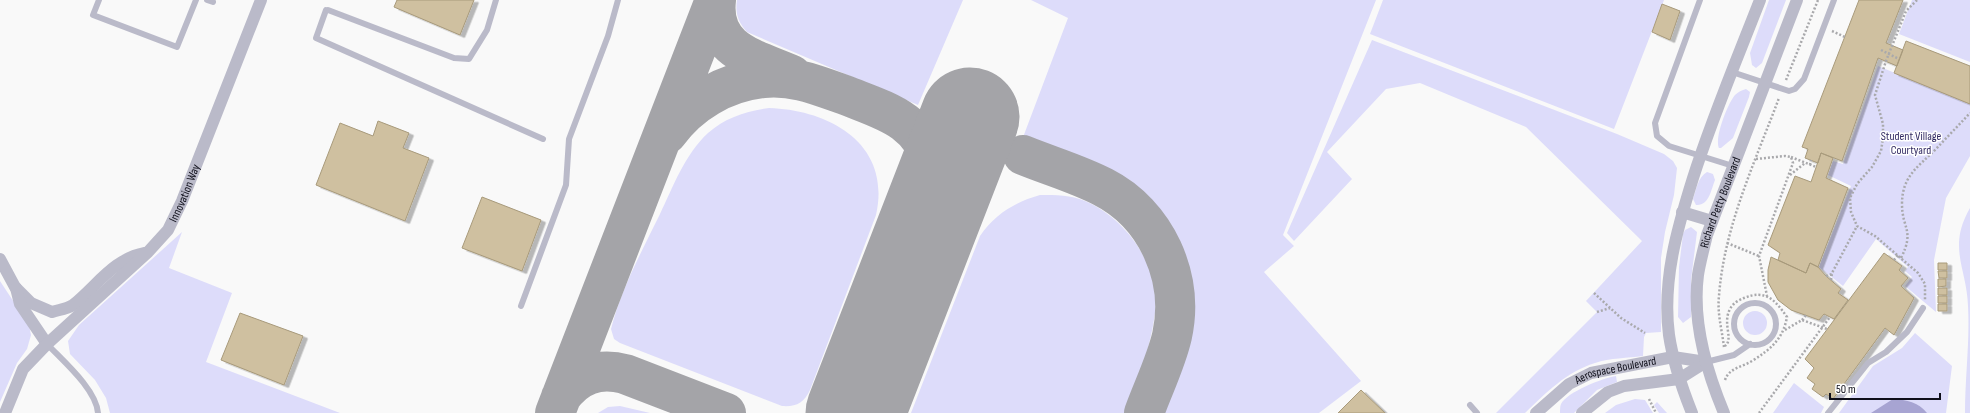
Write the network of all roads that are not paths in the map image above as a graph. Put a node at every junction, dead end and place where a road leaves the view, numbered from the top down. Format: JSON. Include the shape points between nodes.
{"nodes":[{"id":1,"x":99,"y":0,"type":"edge"},
{"id":2,"x":196,"y":0,"type":"edge"},
{"id":3,"x":261,"y":0,"type":"edge"},
{"id":4,"x":496,"y":0,"type":"edge"},
{"id":5,"x":618,"y":0,"type":"edge"},
{"id":6,"x":1700,"y":0,"type":"edge"},
{"id":7,"x":1760,"y":0,"type":"edge"},
{"id":8,"x":1797,"y":0,"type":"edge"},
{"id":9,"x":1834,"y":0,"type":"edge"},
{"id":10,"x":1732,"y":72,"type":"junction"},
{"id":11,"x":1765,"y":84,"type":"junction"},
{"id":12,"x":543,"y":139,"type":"dead end"},
{"id":13,"x":1700,"y":156,"type":"junction"},
{"id":14,"x":1734,"y":166,"type":"junction"},
{"id":15,"x":1682,"y":212,"type":"junction"},
{"id":16,"x":1712,"y":221,"type":"junction"},
{"id":17,"x":148,"y":252,"type":"junction"},
{"id":18,"x":0,"y":259,"type":"edge"},
{"id":19,"x":15,"y":287,"type":"junction"},
{"id":20,"x":521,"y":306,"type":"dead end"},
{"id":21,"x":1923,"y":306,"type":"road end"},
{"id":22,"x":47,"y":344,"type":"junction"},
{"id":23,"x":1750,"y":344,"type":"junction"},
{"id":24,"x":1673,"y":357,"type":"junction"},
{"id":25,"x":1706,"y":362,"type":"junction"},
{"id":26,"x":1679,"y":379,"type":"junction"},
{"id":27,"x":1470,"y":405,"type":"dead end"},
{"id":28,"x":5,"y":413,"type":"edge"},
{"id":29,"x":98,"y":413,"type":"edge"},
{"id":30,"x":1477,"y":413,"type":"edge"},
{"id":31,"x":1536,"y":413,"type":"edge"},
{"id":32,"x":1582,"y":413,"type":"edge"},
{"id":33,"x":1692,"y":413,"type":"edge"},
{"id":34,"x":1724,"y":413,"type":"edge"},
{"id":35,"x":1828,"y":413,"type":"edge"}],
"edges":[{"from":1,"to":2,"type":"lane","via":[[93,15],[177,47]]},
{"from":3,"to":17,"type":"street","name":"Innovation Way","via":[[182,201],[168,230]]},
{"from":4,"to":12,"type":"lane","via":[[487,30],[469,59],[454,58],[327,10],[316,38]]},
{"from":5,"to":20,"type":"lane","via":[[608,36],[569,139],[566,185]]},
{"from":6,"to":13,"type":"lane","via":[[1655,123],[1657,136],[1669,146]]},
{"from":7,"to":10,"type":"street"},
{"from":8,"to":11,"type":"street","name":"Richard Petty Boulevard"},
{"from":9,"to":11,"type":"lane","via":[[1804,79],[1795,89],[1788,92]]},
{"from":10,"to":11,"type":"lane"},
{"from":10,"to":13,"type":"street"},
{"from":11,"to":14,"type":"street","name":"Richard Petty Boulevard"},
{"from":13,"to":14,"type":"lane"},
{"from":13,"to":15,"type":"street"},
{"from":14,"to":16,"type":"street","name":"Richard Petty Boulevard"},
{"from":15,"to":16,"type":"street"},
{"from":15,"to":24,"type":"street","via":[[1669,274],[1668,320]]},
{"from":16,"to":25,"type":"street","name":"Richard Petty Boulevard","via":[[1698,275],[1698,304]]},
{"from":17,"to":19,"type":"street","via":[[134,255],[114,266],[72,306],[52,312],[31,303]]},
{"from":17,"to":22,"type":"street","name":"Innovation Way"},
{"from":18,"to":19,"type":"street"},
{"from":19,"to":22,"type":"street","via":[[20,304]]},
{"from":21,"to":35,"type":"lane","via":[[1907,332],[1886,352],[1868,363]]},
{"from":22,"to":28,"type":"street","name":"Innovation Way","via":[[22,369]]},
{"from":22,"to":29,"type":"lane","via":[[81,380],[98,404]]},
{"from":23,"to":23,"type":"lane","via":[[1764,343],[1774,333],[1776,319],[1768,307],[1762,304],[1748,304],[1736,318],[1736,331]]},
{"from":23,"to":25,"type":"lane","name":"Aerospace Boulevard","via":[[1734,355]]},
{"from":24,"to":25,"type":"street","name":"Aerospace Boulevard"},
{"from":24,"to":26,"type":"street"},
{"from":24,"to":31,"type":"street","name":"Aerospace Boulevard","via":[[1591,374],[1569,384]]},
{"from":25,"to":26,"type":"street","name":"Aerospace Boulevard"},
{"from":25,"to":34,"type":"street","name":"Richard Petty Boulevard"},
{"from":26,"to":32,"type":"street","name":"Aerospace Boulevard","via":[[1624,386],[1608,392]]},
{"from":26,"to":33,"type":"street"},
{"from":27,"to":30,"type":"lane"}]}
